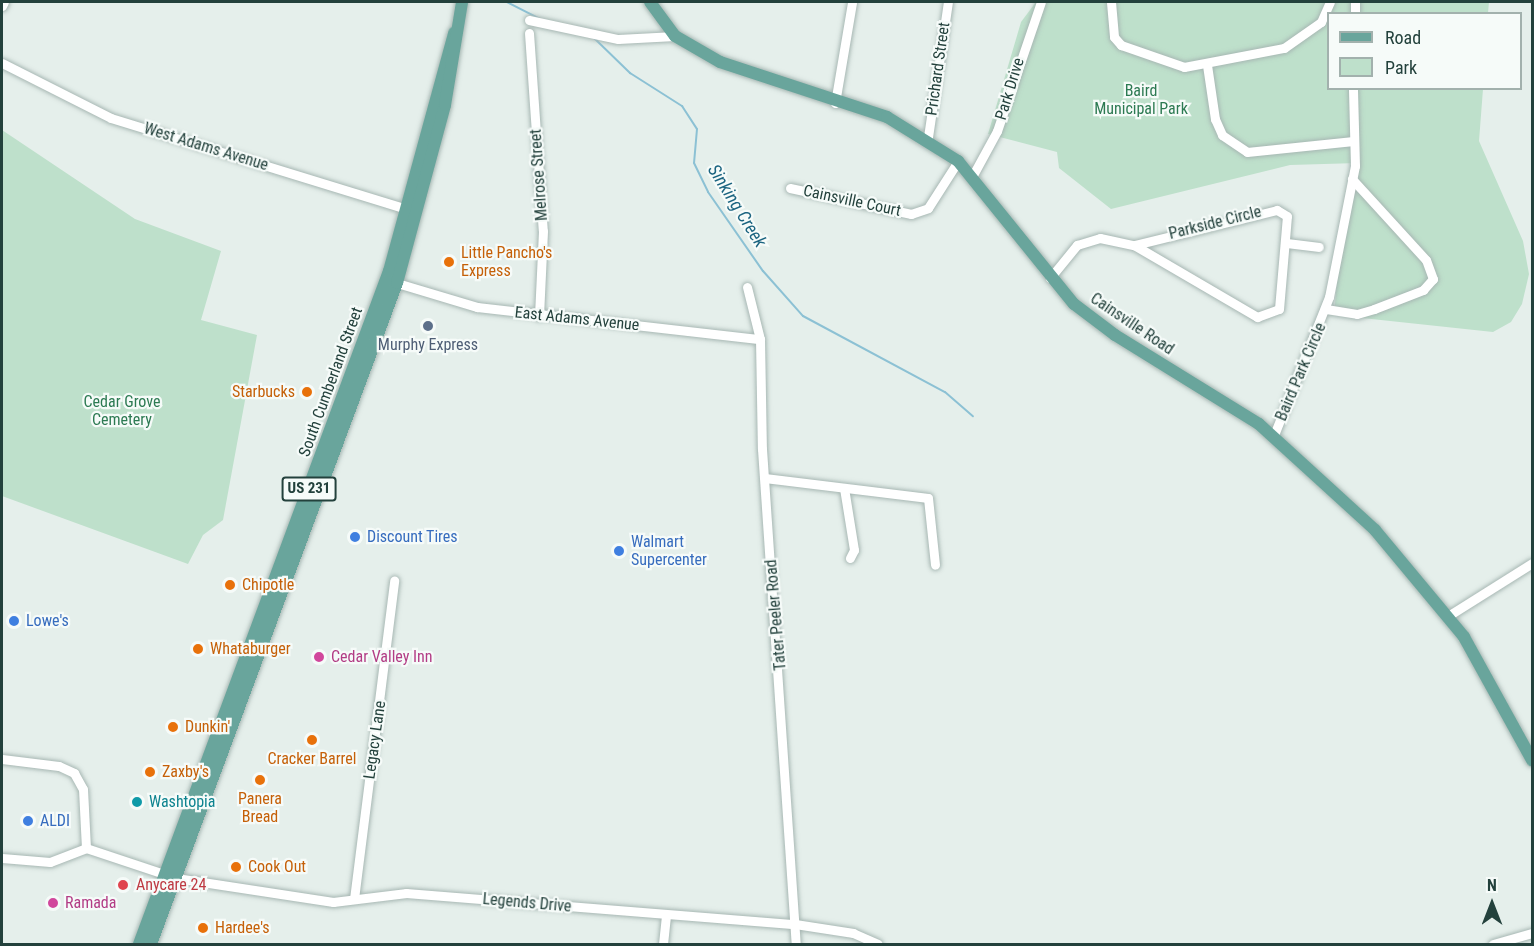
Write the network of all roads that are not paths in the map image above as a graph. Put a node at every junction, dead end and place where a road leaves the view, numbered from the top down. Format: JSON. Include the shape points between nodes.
{"nodes":[{"id":1,"x":4,"y":2,"type":"edge"},
{"id":2,"x":459,"y":2,"type":"edge"},
{"id":3,"x":650,"y":2,"type":"edge"},
{"id":4,"x":852,"y":2,"type":"edge"},
{"id":5,"x":948,"y":2,"type":"edge"},
{"id":6,"x":1041,"y":2,"type":"edge"},
{"id":7,"x":1111,"y":2,"type":"edge"},
{"id":8,"x":1330,"y":2,"type":"edge"},
{"id":9,"x":2,"y":6,"type":"edge"},
{"id":10,"x":529,"y":20,"type":"dead end"},
{"id":11,"x":529,"y":33,"type":"dead end"},
{"id":12,"x":675,"y":36,"type":"junction"},
{"id":13,"x":2,"y":63,"type":"edge"},
{"id":14,"x":1207,"y":65,"type":"junction"},
{"id":15,"x":1353,"y":90,"type":"edge"},
{"id":16,"x":835,"y":103,"type":"junction"},
{"id":17,"x":928,"y":138,"type":"junction"},
{"id":18,"x":1353,"y":141,"type":"junction"},
{"id":19,"x":958,"y":161,"type":"junction"},
{"id":20,"x":973,"y":175,"type":"junction"},
{"id":21,"x":1352,"y":179,"type":"junction"},
{"id":22,"x":790,"y":188,"type":"dead end"},
{"id":23,"x":413,"y":210,"type":"junction"},
{"id":24,"x":1287,"y":243,"type":"junction"},
{"id":25,"x":1134,"y":245,"type":"junction"},
{"id":26,"x":1319,"y":247,"type":"dead end"},
{"id":27,"x":1050,"y":278,"type":"junction"},
{"id":28,"x":397,"y":283,"type":"junction"},
{"id":29,"x":747,"y":287,"type":"dead end"},
{"id":30,"x":1326,"y":309,"type":"junction"},
{"id":31,"x":539,"y":316,"type":"junction"},
{"id":32,"x":760,"y":339,"type":"junction"},
{"id":33,"x":1274,"y":435,"type":"junction"},
{"id":34,"x":765,"y":478,"type":"junction"},
{"id":35,"x":844,"y":488,"type":"junction"},
{"id":36,"x":850,"y":558,"type":"dead end"},
{"id":37,"x":1533,"y":563,"type":"edge"},
{"id":38,"x":935,"y":565,"type":"dead end"},
{"id":39,"x":394,"y":581,"type":"dead end"},
{"id":40,"x":1448,"y":616,"type":"junction"},
{"id":41,"x":2,"y":759,"type":"edge"},
{"id":42,"x":1533,"y":760,"type":"edge"},
{"id":43,"x":86,"y":848,"type":"junction"},
{"id":44,"x":2,"y":858,"type":"edge"},
{"id":45,"x":170,"y":876,"type":"junction"},
{"id":46,"x":354,"y":898,"type":"junction"},
{"id":47,"x":666,"y":914,"type":"junction"},
{"id":48,"x":795,"y":924,"type":"junction"},
{"id":49,"x":1533,"y":933,"type":"edge"},
{"id":50,"x":139,"y":945,"type":"edge"},
{"id":51,"x":151,"y":945,"type":"edge"},
{"id":52,"x":663,"y":945,"type":"edge"},
{"id":53,"x":796,"y":945,"type":"edge"},
{"id":54,"x":878,"y":945,"type":"edge"},
{"id":55,"x":1492,"y":945,"type":"edge"}],
"edges":[{"from":1,"to":9,"type":"street"},
{"from":2,"to":23,"type":"main road","name":"South Cumberland Street","number":"US 231","via":[[457,27]]},
{"from":3,"to":12,"type":"main road","name":"Cainsville Road"},
{"from":4,"to":16,"type":"street"},
{"from":5,"to":17,"type":"street","name":"Prichard Street"},
{"from":6,"to":20,"type":"street","name":"Park Drive","via":[[997,131]]},
{"from":7,"to":14,"type":"street","via":[[1114,37],[1121,45],[1170,66]]},
{"from":8,"to":14,"type":"street","via":[[1321,22],[1284,48]]},
{"from":10,"to":12,"type":"street","via":[[618,39]]},
{"from":11,"to":31,"type":"street","name":"Melrose Street","via":[[543,231]]},
{"from":12,"to":16,"type":"main road","name":"Cainsville Road","via":[[720,62]]},
{"from":13,"to":23,"type":"street","name":"West Adams Avenue","via":[[111,118]]},
{"from":14,"to":18,"type":"street","via":[[1222,135],[1247,152]]},
{"from":15,"to":18,"type":"street","name":"Baird Park Circle"},
{"from":16,"to":17,"type":"main road","name":"Cainsville Road","via":[[887,117]]},
{"from":17,"to":19,"type":"main road","name":"Cainsville Road"},
{"from":18,"to":21,"type":"street","name":"Baird Park Circle"},
{"from":19,"to":20,"type":"main road","name":"Cainsville Road"},
{"from":19,"to":22,"type":"street","name":"Cainsville Court","via":[[928,208],[911,214]]},
{"from":20,"to":27,"type":"main road","name":"Cainsville Road"},
{"from":21,"to":30,"type":"street","name":"Baird Park Circle"},
{"from":21,"to":30,"type":"street","name":"Baird Park Circle","via":[[1426,260],[1433,279],[1423,290],[1357,314]]},
{"from":23,"to":28,"type":"main road","name":"South Cumberland Street","number":"US 231"},
{"from":23,"to":45,"type":"main road","name":"South Cumberland Street","number":"US 231"},
{"from":24,"to":25,"type":"street","name":"Parkside Circle","via":[[1287,216],[1268,210]]},
{"from":24,"to":25,"type":"street","name":"Parkside Circle","via":[[1279,309],[1257,317]]},
{"from":24,"to":26,"type":"street"},
{"from":25,"to":27,"type":"street","name":"Parkside Circle","via":[[1090,238],[1077,245]]},
{"from":27,"to":33,"type":"main road","name":"Cainsville Road","via":[[1115,335]]},
{"from":28,"to":31,"type":"street","name":"East Adams Avenue","via":[[455,303]]},
{"from":28,"to":45,"type":"main road","name":"South Cumberland Street","number":"US 231"},
{"from":29,"to":32,"type":"street","name":"Tater Peeler Road"},
{"from":30,"to":33,"type":"street","name":"Baird Park Circle"},
{"from":31,"to":32,"type":"street","name":"East Adams Avenue"},
{"from":32,"to":34,"type":"street","name":"Tater Peeler Road"},
{"from":33,"to":40,"type":"main road","name":"Cainsville Road","via":[[1353,508]]},
{"from":34,"to":35,"type":"street"},
{"from":34,"to":48,"type":"street","name":"Tater Peeler Road"},
{"from":35,"to":36,"type":"street","via":[[854,550]]},
{"from":35,"to":38,"type":"street","via":[[928,498]]},
{"from":37,"to":40,"type":"street"},
{"from":39,"to":46,"type":"street","name":"Legacy Lane"},
{"from":40,"to":42,"type":"main road","name":"Cainsville Road","via":[[1483,667]]},
{"from":41,"to":43,"type":"street","via":[[59,766],[74,773],[83,789]]},
{"from":43,"to":44,"type":"street","via":[[50,862]]},
{"from":43,"to":45,"type":"street","name":"Legends Drive"},
{"from":45,"to":46,"type":"street","name":"Legends Drive","via":[[333,902]]},
{"from":45,"to":50,"type":"main road","name":"South Cumberland Street","number":"US 231"},
{"from":45,"to":51,"type":"main road","name":"South Cumberland Street","number":"US 231"},
{"from":46,"to":47,"type":"street","name":"Legends Drive","via":[[393,892]]},
{"from":47,"to":48,"type":"street","name":"Legends Drive"},
{"from":47,"to":52,"type":"street"},
{"from":48,"to":53,"type":"street","name":"Tater Peeler Road"},
{"from":48,"to":54,"type":"street","name":"Legends Drive","via":[[853,933]]},
{"from":49,"to":55,"type":"street"}]}
